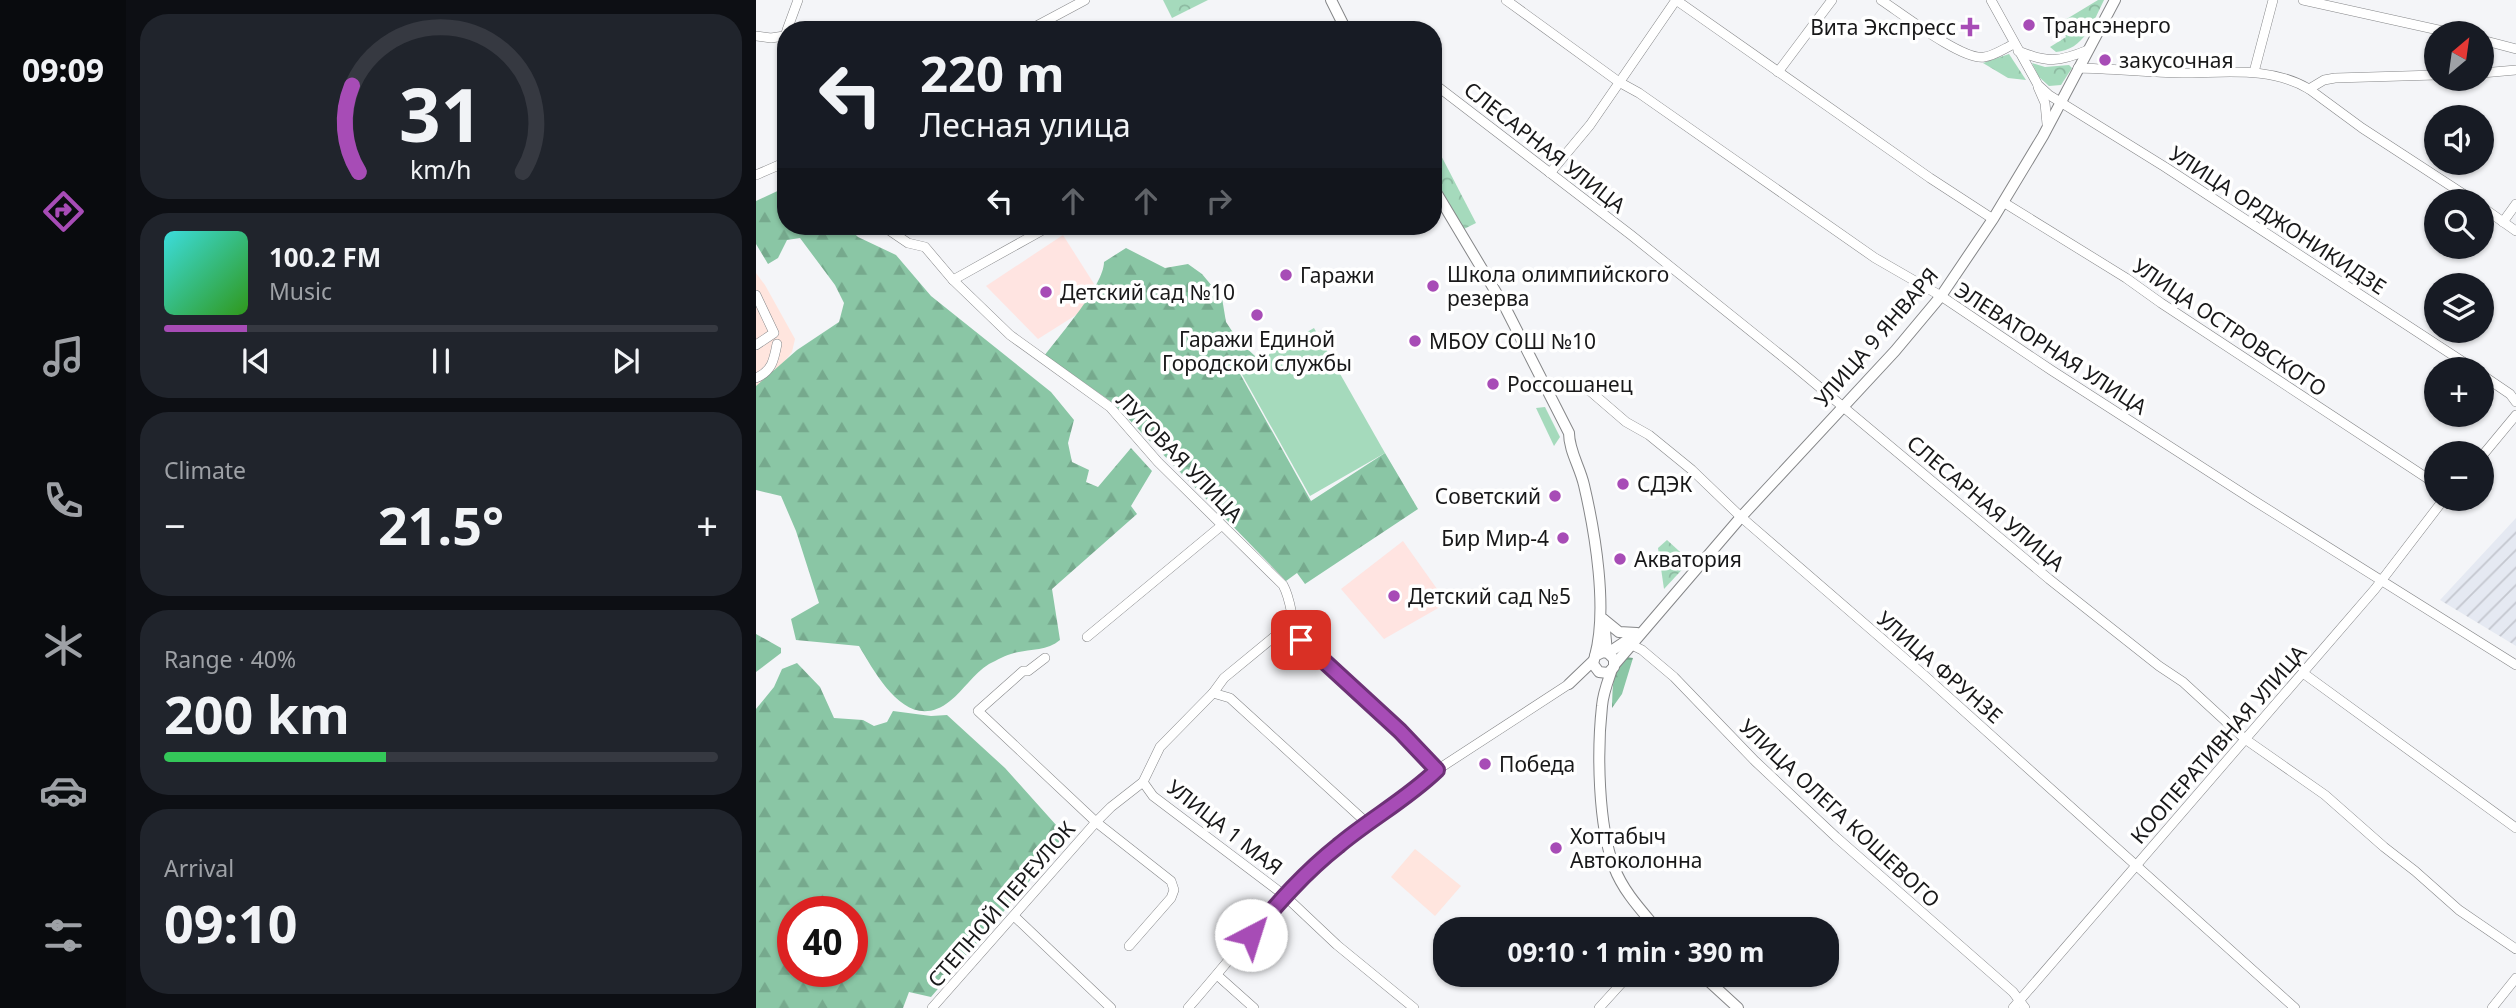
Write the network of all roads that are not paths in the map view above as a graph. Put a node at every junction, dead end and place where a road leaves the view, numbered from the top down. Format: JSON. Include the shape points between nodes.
{"nodes":[{"id":1,"x":798,"y":0,"type":"edge"},
{"id":2,"x":1085,"y":0,"type":"edge"},
{"id":3,"x":1331,"y":0,"type":"edge"},
{"id":4,"x":1506,"y":0,"type":"edge"},
{"id":5,"x":1676,"y":0,"type":"edge"},
{"id":6,"x":1832,"y":0,"type":"edge"},
{"id":7,"x":1881,"y":0,"type":"edge"},
{"id":8,"x":1991,"y":0,"type":"edge"},
{"id":9,"x":2115,"y":0,"type":"edge"},
{"id":10,"x":2273,"y":0,"type":"edge"},
{"id":11,"x":2303,"y":0,"type":"edge"},
{"id":12,"x":791,"y":21,"type":"edge"},
{"id":13,"x":1046,"y":21,"type":"edge"},
{"id":14,"x":1342,"y":21,"type":"edge"},
{"id":15,"x":2424,"y":27,"type":"edge"},
{"id":16,"x":756,"y":36,"type":"edge"},
{"id":17,"x":777,"y":37,"type":"edge"},
{"id":18,"x":2494,"y":43,"type":"edge"},
{"id":19,"x":2016,"y":47,"type":"junction"},
{"id":20,"x":2516,"y":48,"type":"edge"},
{"id":21,"x":2088,"y":50,"type":"junction"},
{"id":22,"x":2078,"y":68,"type":"junction"},
{"id":23,"x":2516,"y":70,"type":"edge"},
{"id":24,"x":1778,"y":72,"type":"junction"},
{"id":25,"x":2254,"y":72,"type":"junction"},
{"id":26,"x":2494,"y":72,"type":"edge"},
{"id":27,"x":2424,"y":75,"type":"edge"},
{"id":28,"x":1619,"y":82,"type":"junction"},
{"id":29,"x":2038,"y":85,"type":"junction"},
{"id":30,"x":2309,"y":89,"type":"junction"},
{"id":31,"x":1442,"y":90,"type":"edge"},
{"id":32,"x":2060,"y":103,"type":"junction"},
{"id":33,"x":2047,"y":124,"type":"junction"},
{"id":34,"x":777,"y":166,"type":"edge"},
{"id":35,"x":1550,"y":173,"type":"junction"},
{"id":36,"x":756,"y":175,"type":"edge"},
{"id":37,"x":2455,"y":189,"type":"edge"},
{"id":38,"x":1442,"y":202,"type":"edge"},
{"id":39,"x":2003,"y":202,"type":"junction"},
{"id":40,"x":2516,"y":204,"type":"edge"},
{"id":41,"x":2494,"y":216,"type":"edge"},
{"id":42,"x":1993,"y":219,"type":"junction"},
{"id":43,"x":2503,"y":222,"type":"junction"},
{"id":44,"x":2516,"y":231,"type":"edge"},
{"id":45,"x":896,"y":235,"type":"edge"},
{"id":46,"x":1034,"y":235,"type":"edge"},
{"id":47,"x":953,"y":280,"type":"junction"},
{"id":48,"x":756,"y":295,"type":"edge"},
{"id":49,"x":1941,"y":296,"type":"junction"},
{"id":50,"x":777,"y":344,"type":"dead end"},
{"id":51,"x":756,"y":345,"type":"edge"},
{"id":52,"x":2456,"y":357,"type":"edge"},
{"id":53,"x":756,"y":378,"type":"edge"},
{"id":54,"x":1545,"y":383,"type":"junction"},
{"id":55,"x":2494,"y":383,"type":"edge"},
{"id":56,"x":2516,"y":402,"type":"edge"},
{"id":57,"x":1842,"y":406,"type":"junction"},
{"id":58,"x":2516,"y":415,"type":"edge"},
{"id":59,"x":2494,"y":442,"type":"edge"},
{"id":60,"x":2424,"y":476,"type":"edge"},
{"id":61,"x":2435,"y":511,"type":"edge"},
{"id":62,"x":1741,"y":517,"type":"junction"},
{"id":63,"x":1221,"y":526,"type":"junction"},
{"id":64,"x":2381,"y":581,"type":"junction"},
{"id":65,"x":1601,"y":607,"type":"junction"},
{"id":66,"x":1603,"y":619,"type":"junction"},
{"id":67,"x":1294,"y":628,"type":"junction"},
{"id":68,"x":1641,"y":630,"type":"junction"},
{"id":69,"x":1087,"y":637,"type":"dead end"},
{"id":70,"x":1630,"y":644,"type":"junction"},
{"id":71,"x":1608,"y":652,"type":"junction"},
{"id":72,"x":1045,"y":658,"type":"dead end"},
{"id":73,"x":1594,"y":658,"type":"junction"},
{"id":74,"x":2516,"y":665,"type":"edge"},
{"id":75,"x":1614,"y":666,"type":"junction"},
{"id":76,"x":1599,"y":672,"type":"junction"},
{"id":77,"x":2303,"y":673,"type":"junction"},
{"id":78,"x":1569,"y":684,"type":"junction"},
{"id":79,"x":1213,"y":693,"type":"junction"},
{"id":80,"x":1602,"y":705,"type":"junction"},
{"id":81,"x":2245,"y":740,"type":"junction"},
{"id":82,"x":1437,"y":770,"type":"junction"},
{"id":83,"x":1143,"y":782,"type":"junction"},
{"id":84,"x":1096,"y":822,"type":"junction"},
{"id":85,"x":1368,"y":824,"type":"junction"},
{"id":86,"x":2516,"y":828,"type":"edge"},
{"id":87,"x":2137,"y":864,"type":"junction"},
{"id":88,"x":1284,"y":895,"type":"junction"},
{"id":89,"x":1014,"y":916,"type":"junction"},
{"id":90,"x":1647,"y":917,"type":"edge"},
{"id":91,"x":1129,"y":946,"type":"dead end"},
{"id":92,"x":2516,"y":949,"type":"edge"},
{"id":93,"x":1217,"y":975,"type":"junction"},
{"id":94,"x":2516,"y":978,"type":"edge"},
{"id":95,"x":1618,"y":987,"type":"edge"},
{"id":96,"x":1715,"y":987,"type":"edge"},
{"id":97,"x":2023,"y":1004,"type":"edge"},
{"id":98,"x":932,"y":1008,"type":"edge"},
{"id":99,"x":1111,"y":1008,"type":"edge"},
{"id":100,"x":1188,"y":1008,"type":"edge"},
{"id":101,"x":1254,"y":1008,"type":"edge"},
{"id":102,"x":1415,"y":1008,"type":"edge"},
{"id":103,"x":1599,"y":1008,"type":"edge"},
{"id":104,"x":1738,"y":1008,"type":"edge"},
{"id":105,"x":2013,"y":1008,"type":"edge"},
{"id":106,"x":2295,"y":1008,"type":"edge"},
{"id":107,"x":2492,"y":1008,"type":"edge"}],
"edges":[{"from":1,"to":12,"type":"street"},
{"from":2,"to":13,"type":"street"},
{"from":3,"to":14,"type":"main road"},
{"from":4,"to":28,"type":"street","name":"ЭЛЕВАТОРНАЯ УЛИЦА"},
{"from":5,"to":24,"type":"street"},
{"from":5,"to":28,"type":"street"},
{"from":6,"to":24,"type":"street"},
{"from":7,"to":19,"type":"street","via":[[1974,57],[1986,58]]},
{"from":8,"to":19,"type":"street"},
{"from":9,"to":21,"type":"main road","name":"УЛИЦА 9 ЯНВАРЯ"},
{"from":10,"to":25,"type":"street"},
{"from":11,"to":15,"type":"street"},
{"from":16,"to":17,"type":"street"},
{"from":18,"to":20,"type":"street"},
{"from":19,"to":21,"type":"street","via":[[2049,61]]},
{"from":19,"to":29,"type":"street"},
{"from":21,"to":22,"type":"main road","name":"УЛИЦА 9 ЯНВАРЯ"},
{"from":22,"to":25,"type":"street"},
{"from":22,"to":32,"type":"main road","name":"УЛИЦА 9 ЯНВАРЯ"},
{"from":23,"to":26,"type":"street"},
{"from":24,"to":42,"type":"street"},
{"from":25,"to":30,"type":"street","via":[[2292,80]]},
{"from":27,"to":30,"type":"street","via":[[2335,78]]},
{"from":28,"to":35,"type":"street"},
{"from":28,"to":49,"type":"street","name":"ЭЛЕВАТОРНАЯ УЛИЦА","via":[[1875,258]]},
{"from":29,"to":32,"type":"street","name":"УЛИЦА ОРДЖОНИКИДЗЕ"},
{"from":29,"to":33,"type":"street"},
{"from":30,"to":37,"type":"street"},
{"from":31,"to":35,"type":"street","name":"СЛЕСАРНАЯ УЛИЦА"},
{"from":32,"to":33,"type":"main road","name":"УЛИЦА 9 ЯНВАРЯ"},
{"from":32,"to":52,"type":"street","name":"УЛИЦА ОРДЖОНИКИДЗЕ"},
{"from":33,"to":39,"type":"main road","name":"УЛИЦА 9 ЯНВАРЯ"},
{"from":34,"to":36,"type":"street"},
{"from":35,"to":57,"type":"street","name":"СЛЕСАРНАЯ УЛИЦА"},
{"from":38,"to":54,"type":"main road"},
{"from":39,"to":42,"type":"main road","name":"УЛИЦА 9 ЯНВАРЯ"},
{"from":39,"to":60,"type":"street","name":"УЛИЦА ОСТРОВСКОГО"},
{"from":40,"to":43,"type":"street"},
{"from":41,"to":43,"type":"street"},
{"from":42,"to":49,"type":"main road","name":"УЛИЦА 9 ЯНВАРЯ"},
{"from":43,"to":44,"type":"street"},
{"from":45,"to":47,"type":"street","name":"ЛУГОВАЯ УЛИЦА","via":[[925,247]]},
{"from":46,"to":47,"type":"street"},
{"from":47,"to":63,"type":"street","name":"ЛУГОВАЯ УЛИЦА","via":[[1010,335],[1110,407]]},
{"from":48,"to":51,"type":"street","via":[[774,332]]},
{"from":49,"to":57,"type":"main road","name":"УЛИЦА 9 ЯНВАРЯ"},
{"from":49,"to":64,"type":"street","name":"ЭЛЕВАТОРНАЯ УЛИЦА"},
{"from":50,"to":53,"type":"street","via":[[773,363]]},
{"from":54,"to":62,"type":"street","name":"УЛИЦА ФРУНЗЕ","via":[[1570,383],[1590,391],[1692,470]]},
{"from":54,"to":65,"type":"main road","via":[[1569,433],[1584,482]]},
{"from":55,"to":56,"type":"street"},
{"from":57,"to":62,"type":"main road","name":"УЛИЦА 9 ЯНВАРЯ"},
{"from":57,"to":81,"type":"street","name":"СЛЕСАРНАЯ УЛИЦА","via":[[2049,579],[2183,682]]},
{"from":58,"to":59,"type":"street"},
{"from":61,"to":64,"type":"street","name":"КООПЕРАТИВНАЯ УЛИЦА"},
{"from":62,"to":68,"type":"main road","name":"УЛИЦА 9 ЯНВАРЯ"},
{"from":62,"to":87,"type":"street","name":"УЛИЦА ФРУНЗЕ"},
{"from":63,"to":67,"type":"street","name":"ЛУГОВАЯ УЛИЦА","via":[[1283,585],[1290,597]]},
{"from":63,"to":69,"type":"street"},
{"from":64,"to":74,"type":"street","name":"ЭЛЕВАТОРНАЯ УЛИЦА"},
{"from":64,"to":77,"type":"street","name":"КООПЕРАТИВНАЯ УЛИЦА"},
{"from":65,"to":66,"type":"main road"},
{"from":65,"to":73,"type":"main road"},
{"from":66,"to":68,"type":"main road","via":[[1619,632]]},
{"from":66,"to":71,"type":"main road"},
{"from":67,"to":79,"type":"street","name":"СТЕПНОЙ ПЕРЕУЛОК","via":[[1275,636],[1224,678]]},
{"from":67,"to":82,"type":"street","via":[[1316,656]]},
{"from":68,"to":70,"type":"main road","name":"УЛИЦА 9 ЯНВАРЯ"},
{"from":68,"to":71,"type":"main road"},
{"from":70,"to":75,"type":"main road","name":"УЛИЦА 9 ЯНВАРЯ"},
{"from":70,"to":97,"type":"street","name":"УЛИЦА ОЛЕГА КОШЕВОГО","via":[[1674,677],[1836,837]]},
{"from":71,"to":73,"type":"main road"},
{"from":71,"to":75,"type":"main road"},
{"from":72,"to":84,"type":"street","name":"СТЕПНОЙ ПЕРЕУЛОК","via":[[1016,676],[978,710]]},
{"from":73,"to":76,"type":"main road"},
{"from":73,"to":78,"type":"main road"},
{"from":75,"to":76,"type":"main road","via":[[1604,674]]},
{"from":75,"to":80,"type":"main road"},
{"from":76,"to":78,"type":"main road"},
{"from":76,"to":80,"type":"main road"},
{"from":77,"to":81,"type":"street","name":"КООПЕРАТИВНАЯ УЛИЦА"},
{"from":77,"to":86,"type":"street"},
{"from":78,"to":82,"type":"street"},
{"from":79,"to":83,"type":"street","name":"СТЕПНОЙ ПЕРЕУЛОК","via":[[1160,747]]},
{"from":79,"to":85,"type":"street","via":[[1230,698]]},
{"from":80,"to":90,"type":"main road","via":[[1607,844],[1628,894]]},
{"from":81,"to":87,"type":"street","name":"КООПЕРАТИВНАЯ УЛИЦА"},
{"from":81,"to":92,"type":"street","name":"СЛЕСАРНАЯ УЛИЦА","via":[[2325,795],[2459,910]]},
{"from":82,"to":85,"type":"street"},
{"from":83,"to":84,"type":"street","name":"СТЕПНОЙ ПЕРЕУЛОК"},
{"from":83,"to":88,"type":"street","name":"УЛИЦА 1 МАЯ","via":[[1153,796]]},
{"from":84,"to":89,"type":"street","name":"СТЕПНОЙ ПЕРЕУЛОК"},
{"from":84,"to":91,"type":"street","name":"СТЕПНОЙ ПЕРЕУЛОК","via":[[1171,881],[1174,890]]},
{"from":85,"to":88,"type":"street"},
{"from":87,"to":97,"type":"street","name":"КООПЕРАТИВНАЯ УЛИЦА"},
{"from":87,"to":106,"type":"street","name":"УЛИЦА ФРУНЗЕ"},
{"from":88,"to":93,"type":"street"},
{"from":88,"to":102,"type":"street","name":"УЛИЦА 1 МАЯ"},
{"from":89,"to":98,"type":"street","name":"СТЕПНОЙ ПЕРЕУЛОК"},
{"from":89,"to":99,"type":"street"},
{"from":93,"to":100,"type":"street"},
{"from":93,"to":101,"type":"street"},
{"from":94,"to":107,"type":"street"},
{"from":95,"to":103,"type":"street"},
{"from":96,"to":104,"type":"main road"},
{"from":97,"to":105,"type":"street","name":"КООПЕРАТИВНАЯ УЛИЦА"}]}
